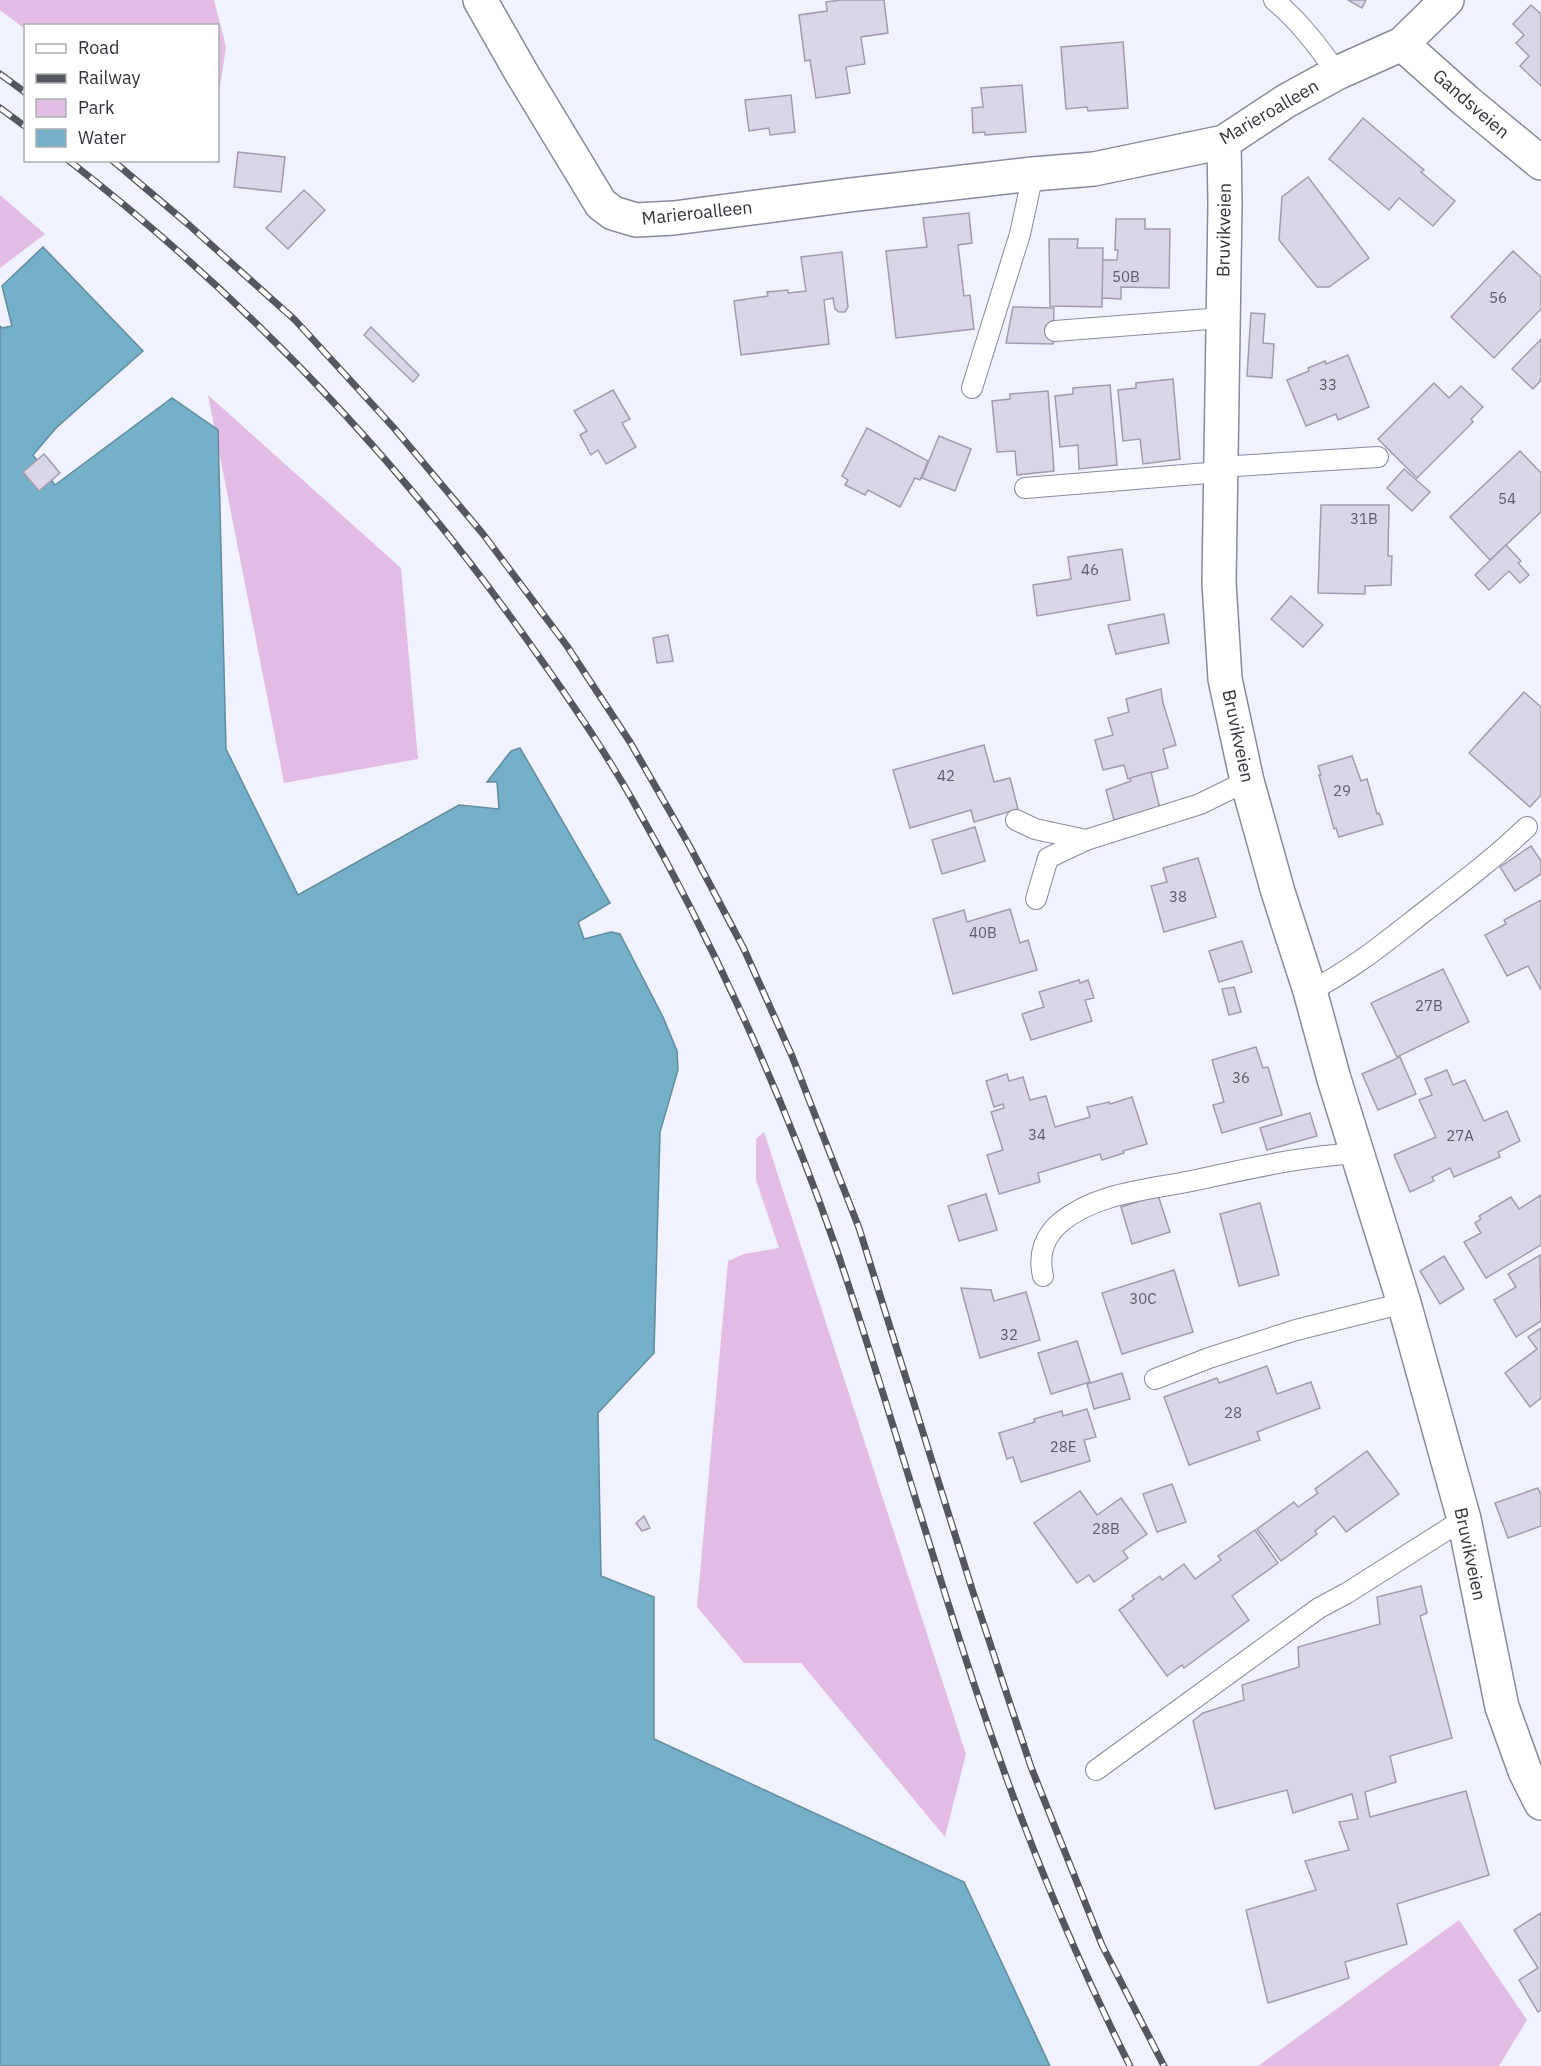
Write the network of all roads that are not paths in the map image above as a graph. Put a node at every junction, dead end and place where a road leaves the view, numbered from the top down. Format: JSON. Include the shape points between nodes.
{"nodes":[{"id":1,"x":480,"y":0,"type":"edge"},
{"id":2,"x":1274,"y":0,"type":"edge"},
{"id":3,"x":1447,"y":0,"type":"edge"},
{"id":4,"x":1402,"y":44,"type":"junction"},
{"id":5,"x":1337,"y":73,"type":"junction"},
{"id":6,"x":1224,"y":142,"type":"junction"},
{"id":7,"x":1541,"y":163,"type":"edge"},
{"id":8,"x":1033,"y":174,"type":"junction"},
{"id":9,"x":1222,"y":318,"type":"junction"},
{"id":10,"x":1055,"y":331,"type":"dead end"},
{"id":11,"x":972,"y":388,"type":"dead end"},
{"id":12,"x":1378,"y":457,"type":"dead end"},
{"id":13,"x":1220,"y":470,"type":"junction"},
{"id":14,"x":1025,"y":488,"type":"dead end"},
{"id":15,"x":1247,"y":781,"type":"junction"},
{"id":16,"x":1016,"y":820,"type":"dead end"},
{"id":17,"x":1527,"y":827,"type":"dead end"},
{"id":18,"x":1086,"y":840,"type":"junction"},
{"id":19,"x":1036,"y":899,"type":"dead end"},
{"id":20,"x":1310,"y":991,"type":"junction"},
{"id":21,"x":1359,"y":1153,"type":"junction"},
{"id":22,"x":1043,"y":1276,"type":"dead end"},
{"id":23,"x":1404,"y":1303,"type":"junction"},
{"id":24,"x":1155,"y":1379,"type":"dead end"},
{"id":25,"x":1464,"y":1520,"type":"junction"},
{"id":26,"x":1096,"y":1770,"type":"dead end"},
{"id":27,"x":1541,"y":1803,"type":"edge"}],
"edges":[{"from":1,"to":8,"type":"street","name":"Marieroalleen","via":[[601,204],[613,213],[636,220],[674,218]]},
{"from":2,"to":5,"type":"lane","via":[[1316,42]]},
{"from":3,"to":4,"type":"street","name":"Marieroalleen"},
{"from":4,"to":5,"type":"street","name":"Marieroalleen"},
{"from":4,"to":7,"type":"street","name":"Gandsveien"},
{"from":5,"to":6,"type":"street","name":"Marieroalleen"},
{"from":6,"to":8,"type":"street","name":"Marieroalleen","via":[[1094,169]]},
{"from":6,"to":9,"type":"street","name":"Bruvikveien"},
{"from":8,"to":11,"type":"lane","via":[[1020,234]]},
{"from":9,"to":10,"type":"lane"},
{"from":9,"to":13,"type":"street","name":"Bruvikveien"},
{"from":12,"to":13,"type":"lane"},
{"from":13,"to":14,"type":"lane"},
{"from":13,"to":15,"type":"street","name":"Bruvikveien","via":[[1219,583],[1225,679]]},
{"from":15,"to":18,"type":"lane","via":[[1200,804]]},
{"from":15,"to":20,"type":"street","name":"Bruvikveien"},
{"from":16,"to":18,"type":"lane","via":[[1035,829]]},
{"from":17,"to":20,"type":"lane","via":[[1501,853],[1365,958]]},
{"from":18,"to":19,"type":"lane","via":[[1048,858]]},
{"from":20,"to":21,"type":"street","name":"Bruvikveien"},
{"from":21,"to":22,"type":"lane","via":[[1276,1163],[1149,1187],[1084,1208],[1061,1222],[1046,1239],[1040,1264]]},
{"from":21,"to":23,"type":"street","name":"Bruvikveien"},
{"from":23,"to":24,"type":"lane","via":[[1296,1329]]},
{"from":23,"to":25,"type":"street","name":"Bruvikveien"},
{"from":25,"to":26,"type":"lane","via":[[1319,1608]]},
{"from":25,"to":27,"type":"street","name":"Bruvikveien","via":[[1502,1707]]}]}
